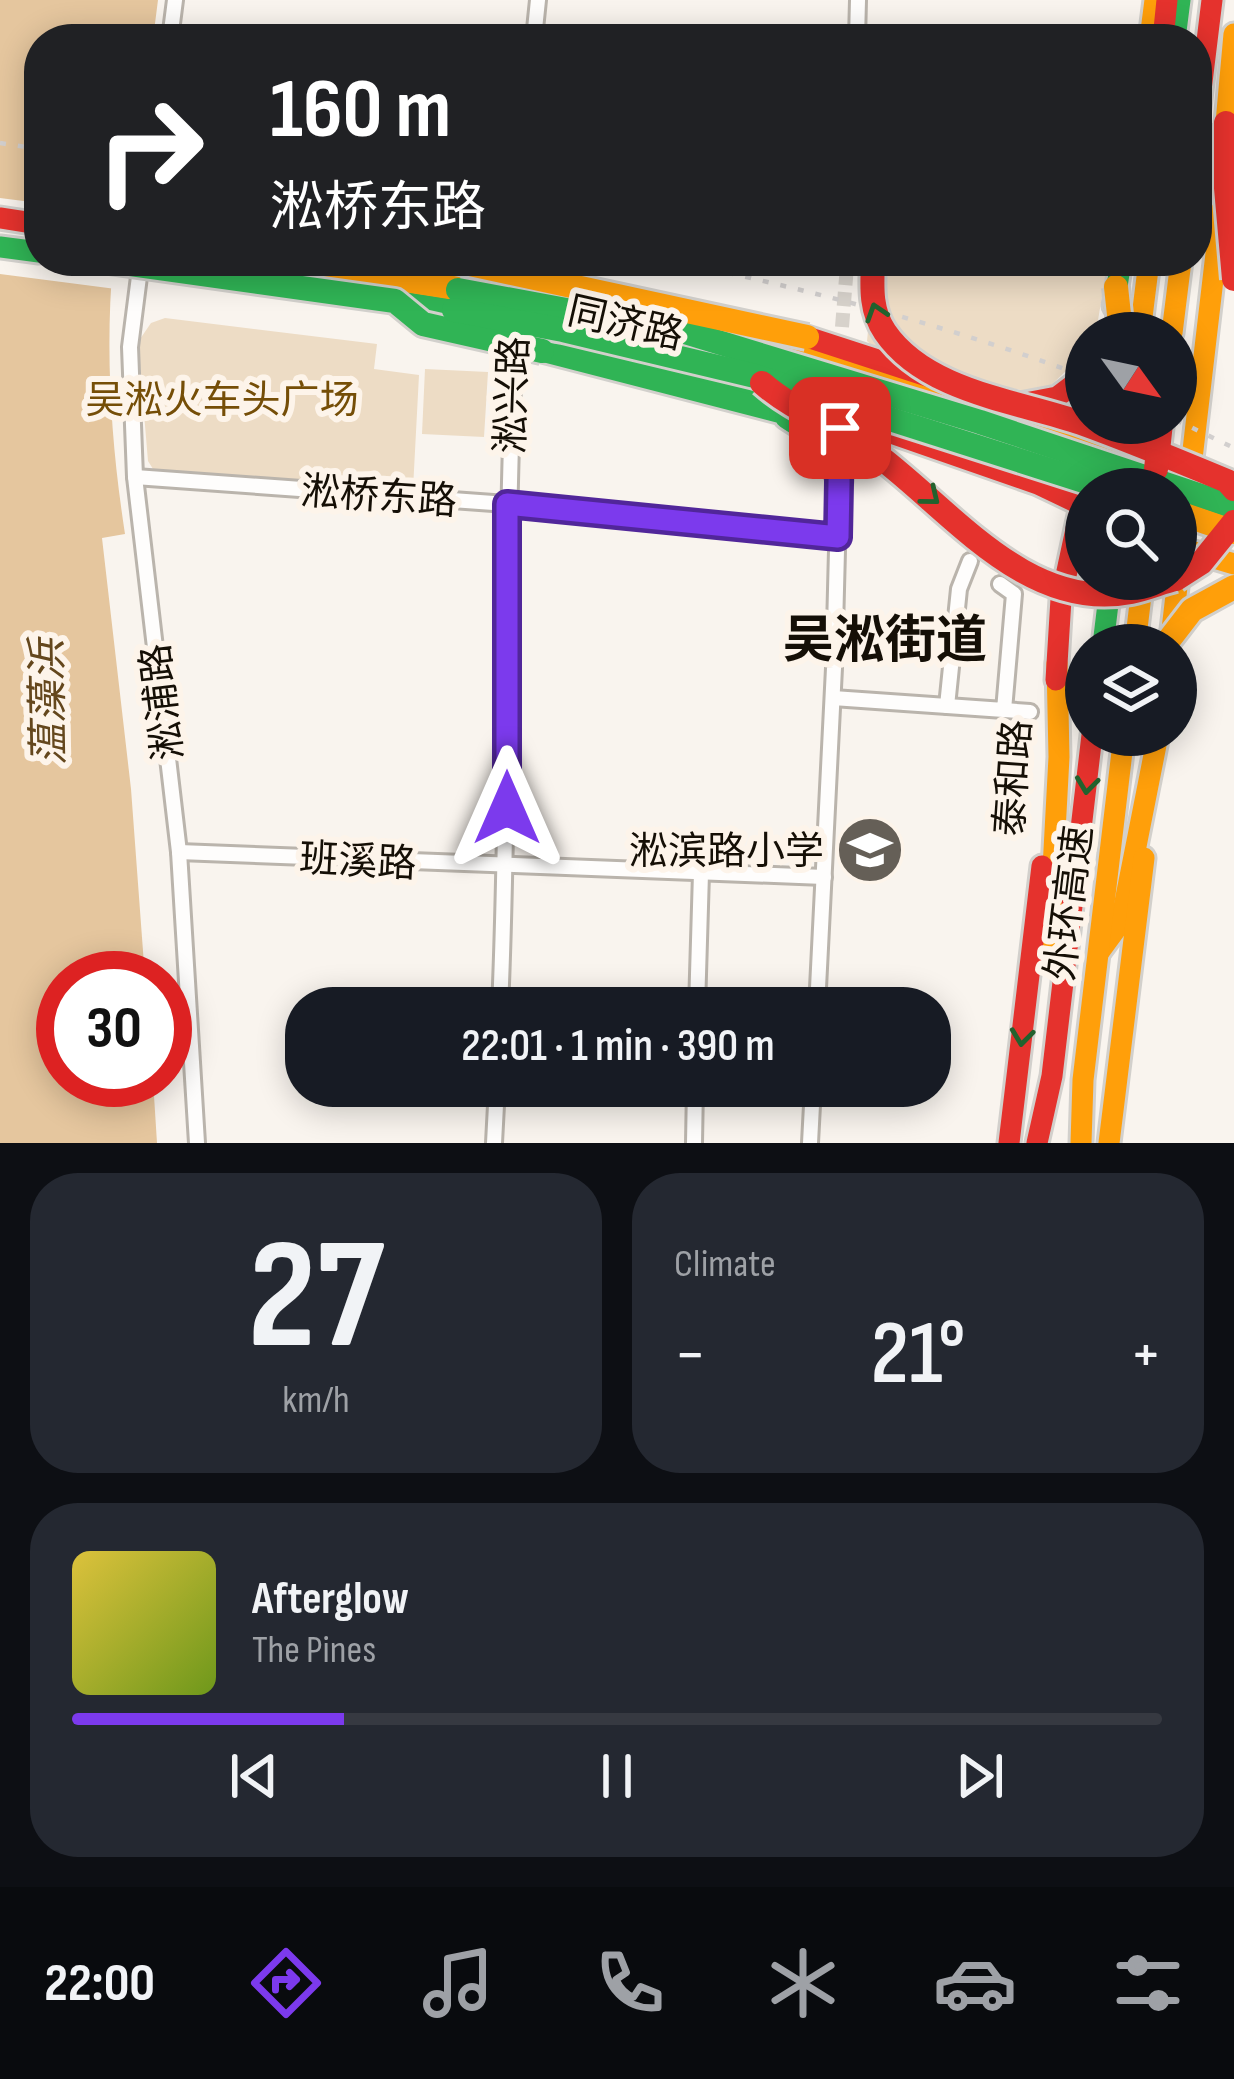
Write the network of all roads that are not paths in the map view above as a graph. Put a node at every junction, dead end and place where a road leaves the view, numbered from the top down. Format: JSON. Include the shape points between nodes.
{"nodes":[{"id":1,"x":1234,"y":34,"type":"edge"},
{"id":2,"x":1234,"y":109,"type":"edge"},
{"id":3,"x":140,"y":276,"type":"edge"},
{"id":4,"x":193,"y":276,"type":"edge"},
{"id":5,"x":216,"y":276,"type":"edge"},
{"id":6,"x":366,"y":276,"type":"edge"},
{"id":7,"x":513,"y":276,"type":"edge"},
{"id":8,"x":519,"y":276,"type":"edge"},
{"id":9,"x":525,"y":276,"type":"edge"},
{"id":10,"x":871,"y":276,"type":"edge"},
{"id":11,"x":1112,"y":276,"type":"edge"},
{"id":12,"x":1118,"y":276,"type":"edge"},
{"id":13,"x":1134,"y":276,"type":"edge"},
{"id":14,"x":1147,"y":276,"type":"edge"},
{"id":15,"x":1178,"y":276,"type":"edge"},
{"id":16,"x":1234,"y":279,"type":"edge"},
{"id":17,"x":395,"y":301,"type":"junction"},
{"id":18,"x":1112,"y":312,"type":"edge"},
{"id":19,"x":1121,"y":312,"type":"edge"},
{"id":20,"x":1129,"y":312,"type":"edge"},
{"id":21,"x":1143,"y":312,"type":"edge"},
{"id":22,"x":1174,"y":312,"type":"edge"},
{"id":23,"x":515,"y":333,"type":"junction"},
{"id":24,"x":827,"y":342,"type":"junction"},
{"id":25,"x":755,"y":376,"type":"junction"},
{"id":26,"x":1065,"y":394,"type":"edge"},
{"id":27,"x":769,"y":406,"type":"junction"},
{"id":28,"x":850,"y":425,"type":"junction"},
{"id":29,"x":1065,"y":425,"type":"edge"},
{"id":30,"x":1130,"y":444,"type":"edge"},
{"id":31,"x":1190,"y":465,"type":"junction"},
{"id":32,"x":1190,"y":468,"type":"edge"},
{"id":33,"x":1065,"y":475,"type":"edge"},
{"id":34,"x":1234,"y":475,"type":"edge"},
{"id":35,"x":135,"y":478,"type":"junction"},
{"id":36,"x":841,"y":482,"type":"junction"},
{"id":37,"x":1234,"y":490,"type":"edge"},
{"id":38,"x":1065,"y":502,"type":"edge"},
{"id":39,"x":507,"y":504,"type":"junction"},
{"id":40,"x":1234,"y":507,"type":"edge"},
{"id":41,"x":1197,"y":519,"type":"edge"},
{"id":42,"x":1234,"y":522,"type":"edge"},
{"id":43,"x":1234,"y":532,"type":"edge"},
{"id":44,"x":838,"y":537,"type":"junction"},
{"id":45,"x":1197,"y":553,"type":"edge"},
{"id":46,"x":970,"y":561,"type":"dead end"},
{"id":47,"x":1234,"y":565,"type":"edge"},
{"id":48,"x":1197,"y":566,"type":"edge"},
{"id":49,"x":1065,"y":582,"type":"edge"},
{"id":50,"x":1000,"y":584,"type":"dead end"},
{"id":51,"x":1234,"y":587,"type":"edge"},
{"id":52,"x":1065,"y":591,"type":"edge"},
{"id":53,"x":1182,"y":624,"type":"edge"},
{"id":54,"x":1057,"y":663,"type":"junction"},
{"id":55,"x":832,"y":698,"type":"junction"},
{"id":56,"x":947,"y":706,"type":"junction"},
{"id":57,"x":1004,"y":710,"type":"junction"},
{"id":58,"x":1030,"y":712,"type":"dead end"},
{"id":59,"x":1090,"y":756,"type":"edge"},
{"id":60,"x":1122,"y":756,"type":"edge"},
{"id":61,"x":1155,"y":756,"type":"edge"},
{"id":62,"x":1156,"y":756,"type":"edge"},
{"id":63,"x":179,"y":852,"type":"junction"},
{"id":64,"x":507,"y":867,"type":"junction"},
{"id":65,"x":701,"y":872,"type":"junction"},
{"id":66,"x":824,"y":877,"type":"junction"},
{"id":67,"x":1098,"y":954,"type":"junction"},
{"id":68,"x":1064,"y":977,"type":"junction"},
{"id":69,"x":501,"y":987,"type":"edge"},
{"id":70,"x":698,"y":987,"type":"edge"},
{"id":71,"x":818,"y":987,"type":"edge"},
{"id":72,"x":1052,"y":1076,"type":"junction"},
{"id":73,"x":1083,"y":1080,"type":"junction"},
{"id":74,"x":496,"y":1107,"type":"edge"},
{"id":75,"x":695,"y":1107,"type":"edge"},
{"id":76,"x":812,"y":1107,"type":"edge"},
{"id":77,"x":197,"y":1143,"type":"edge"},
{"id":78,"x":494,"y":1143,"type":"edge"},
{"id":79,"x":694,"y":1143,"type":"edge"},
{"id":80,"x":810,"y":1143,"type":"edge"},
{"id":81,"x":1009,"y":1143,"type":"edge"},
{"id":82,"x":1037,"y":1143,"type":"edge"},
{"id":83,"x":1060,"y":1143,"type":"edge"},
{"id":84,"x":1081,"y":1143,"type":"edge"},
{"id":85,"x":1109,"y":1143,"type":"edge"}],
"edges":[{"from":1,"to":16,"type":"main road","bridge":true,"via":[[1226,188]]},
{"from":2,"to":31,"type":"main road"},
{"from":3,"to":35,"type":"street","name":"淞浦路","via":[[130,347]]},
{"from":4,"to":23,"type":"main road","name":"同济路"},
{"from":5,"to":17,"type":"main road","bridge":true},
{"from":6,"to":40,"type":"main road","bridge":true,"via":[[685,332]]},
{"from":7,"to":23,"type":"street","name":"淞兴路"},
{"from":8,"to":24,"type":"main road","name":"同济路","via":[[608,304]]},
{"from":9,"to":24,"type":"main road","bridge":true},
{"from":37,"to":10,"type":"main road","one_way":true,"bridge":true,"via":[[1117,436],[925,369],[876,323]]},
{"from":11,"to":19,"type":"main road","bridge":true},
{"from":12,"to":18,"type":"main road"},
{"from":13,"to":20,"type":"main road"},
{"from":14,"to":21,"type":"main road"},
{"from":15,"to":22,"type":"main road"},
{"from":17,"to":25,"type":"main road","bridge":true},
{"from":17,"to":27,"type":"main road","bridge":true,"via":[[423,324]]},
{"from":23,"to":28,"type":"main road","name":"同济路","via":[[720,381]]},
{"from":23,"to":39,"type":"street","name":"淞兴路"},
{"from":24,"to":26,"type":"main road","via":[[1021,404]]},
{"from":24,"to":29,"type":"main road","via":[[864,373]]},
{"from":25,"to":33,"type":"main road","bridge":true},
{"from":25,"to":52,"type":"main road","one_way":true,"bridge":true,"via":[[778,399],[870,449],[989,548]]},
{"from":27,"to":28,"type":"main road"},
{"from":27,"to":36,"type":"main road","via":[[802,429]]},
{"from":28,"to":36,"type":"street"},
{"from":28,"to":38,"type":"main road","name":"同济路"},
{"from":30,"to":31,"type":"main road"},
{"from":31,"to":32,"type":"main road"},
{"from":31,"to":34,"type":"main road"},
{"from":31,"to":37,"type":"main road"},
{"from":35,"to":39,"type":"street","name":"淞桥东路"},
{"from":35,"to":63,"type":"street","name":"淞浦路"},
{"from":36,"to":44,"type":"street"},
{"from":39,"to":44,"type":"street","name":"淞桥东路"},
{"from":39,"to":64,"type":"street","name":"淞兴路"},
{"from":41,"to":43,"type":"main road","bridge":true},
{"from":42,"to":48,"type":"main road","bridge":true},
{"from":44,"to":55,"type":"street"},
{"from":45,"to":47,"type":"main road"},
{"from":46,"to":56,"type":"street","via":[[959,589]]},
{"from":49,"to":54,"type":"main road","name":"泰和路"},
{"from":50,"to":57,"type":"street","via":[[1014,594]]},
{"from":51,"to":53,"type":"main road","bridge":true},
{"from":54,"to":68,"type":"main road","via":[[1048,943]]},
{"from":54,"to":81,"type":"main road","name":"泰和路","one_way":true},
{"from":55,"to":56,"type":"street"},
{"from":55,"to":66,"type":"street"},
{"from":56,"to":57,"type":"street"},
{"from":57,"to":58,"type":"street"},
{"from":59,"to":68,"type":"main road","name":"外环高速","one_way":true},
{"from":60,"to":67,"type":"main road","name":"外环高速"},
{"from":61,"to":67,"type":"main road","via":[[1121,922]]},
{"from":62,"to":85,"type":"main road"},
{"from":63,"to":64,"type":"street","name":"班溪路"},
{"from":63,"to":77,"type":"street","name":"淞浦路"},
{"from":64,"to":65,"type":"street","name":"班溪路"},
{"from":64,"to":69,"type":"street","name":"淞兴路"},
{"from":65,"to":66,"type":"street","name":"班溪路"},
{"from":65,"to":70,"type":"street"},
{"from":66,"to":71,"type":"street"},
{"from":67,"to":73,"type":"main road","name":"外环高速"},
{"from":68,"to":72,"type":"main road","name":"外环高速"},
{"from":72,"to":82,"type":"main road","name":"外环高速"},
{"from":72,"to":83,"type":"main road","name":"外环高速"},
{"from":73,"to":83,"type":"main road","name":"外环高速"},
{"from":73,"to":84,"type":"main road","name":"外环高速"},
{"from":74,"to":78,"type":"street"},
{"from":75,"to":79,"type":"street"},
{"from":76,"to":80,"type":"street"}]}
